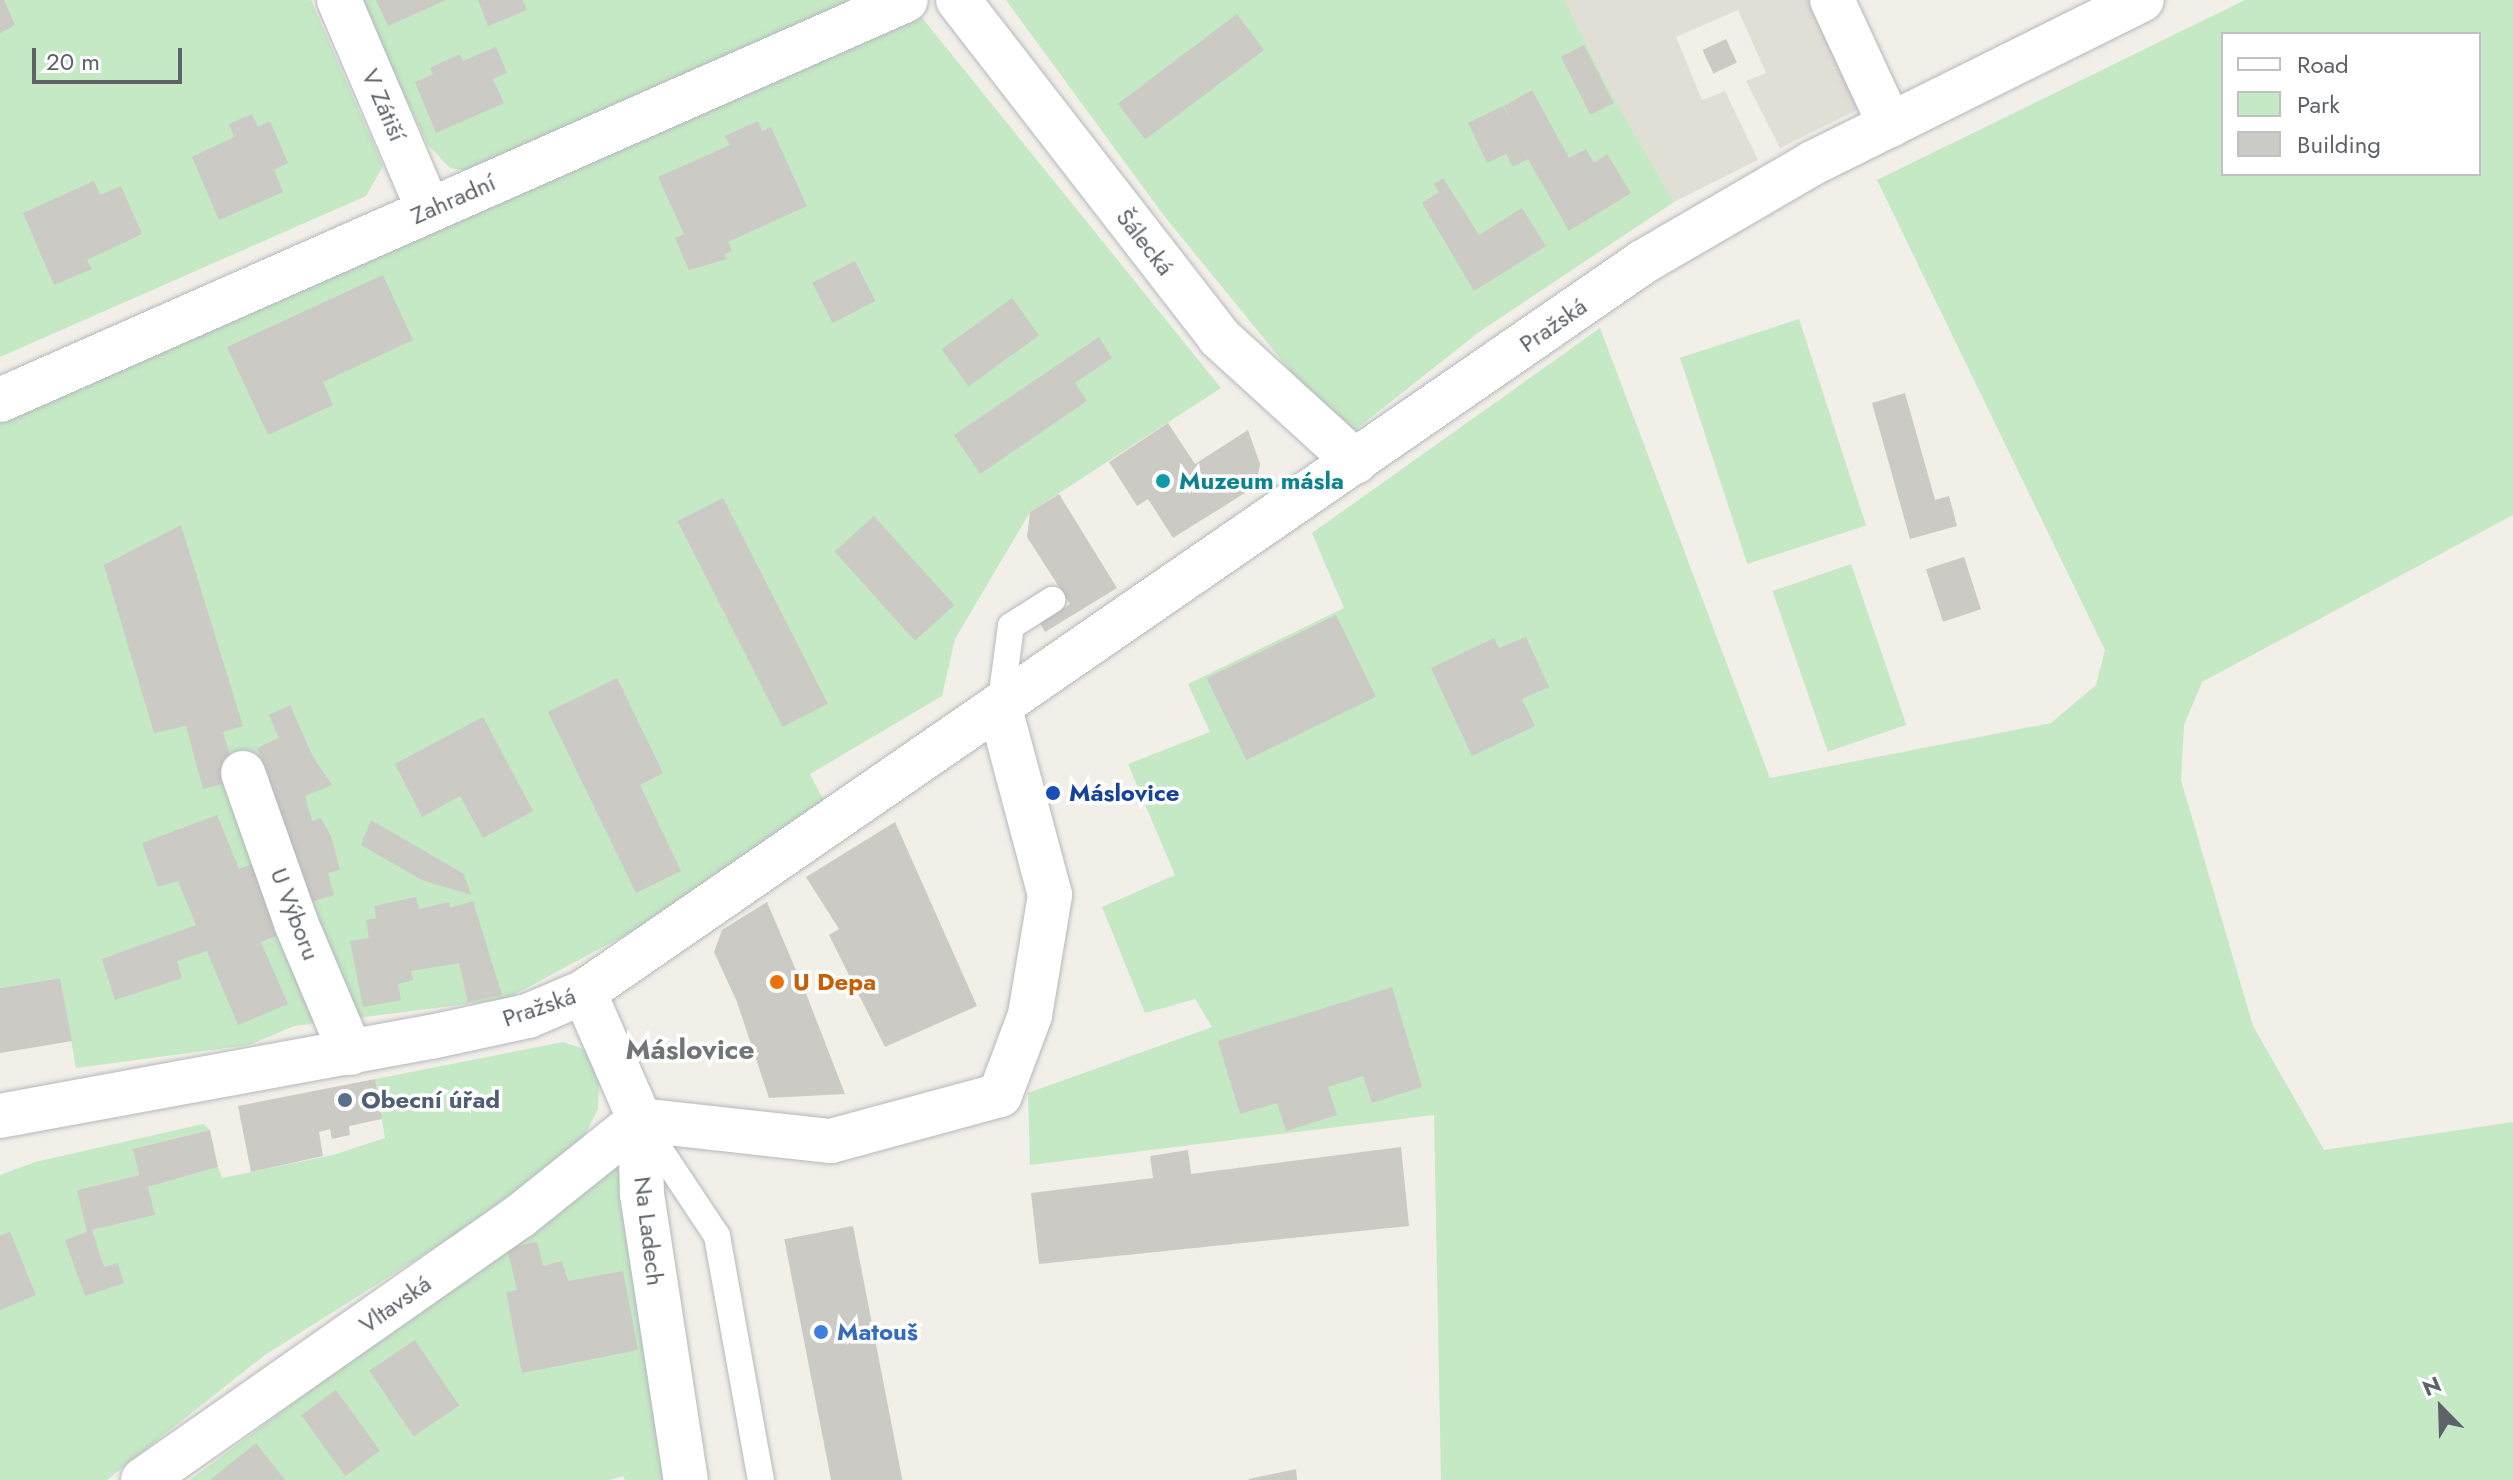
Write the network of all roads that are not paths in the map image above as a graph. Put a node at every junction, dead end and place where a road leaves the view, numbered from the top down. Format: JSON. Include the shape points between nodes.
{"nodes":[{"id":1,"x":339,"y":0,"type":"edge"},
{"id":2,"x":906,"y":0,"type":"edge"},
{"id":3,"x":958,"y":0,"type":"edge"},
{"id":4,"x":1832,"y":0,"type":"edge"},
{"id":5,"x":2142,"y":0,"type":"edge"},
{"id":6,"x":1890,"y":125,"type":"junction"},
{"id":7,"x":428,"y":209,"type":"junction"},
{"id":8,"x":0,"y":400,"type":"edge"},
{"id":9,"x":1356,"y":462,"type":"junction"},
{"id":10,"x":1052,"y":600,"type":"dead end"},
{"id":11,"x":1000,"y":708,"type":"junction"},
{"id":12,"x":243,"y":773,"type":"dead end"},
{"id":13,"x":584,"y":992,"type":"junction"},
{"id":14,"x":351,"y":1053,"type":"junction"},
{"id":15,"x":0,"y":1116,"type":"edge"},
{"id":16,"x":640,"y":1120,"type":"junction"},
{"id":17,"x":143,"y":1480,"type":"edge"},
{"id":18,"x":686,"y":1480,"type":"edge"},
{"id":19,"x":761,"y":1480,"type":"edge"}],
"edges":[{"from":1,"to":7,"type":"street","name":"V Zátiší"},
{"from":2,"to":7,"type":"street","name":"Zahradní"},
{"from":3,"to":9,"type":"street","name":"Šálecká","via":[[1219,337]]},
{"from":4,"to":6,"type":"street"},
{"from":5,"to":6,"type":"street","name":"Pražská"},
{"from":6,"to":9,"type":"street","name":"Pražská","via":[[1813,163],[1643,262]]},
{"from":7,"to":8,"type":"street","name":"Zahradní"},
{"from":9,"to":11,"type":"street","name":"Pražská"},
{"from":10,"to":11,"type":"lane","via":[[1011,626]]},
{"from":11,"to":13,"type":"street","name":"Pražská"},
{"from":11,"to":16,"type":"street","via":[[1050,895],[1030,1015],[1000,1095],[831,1141]]},
{"from":12,"to":14,"type":"street","name":"U Výboru","via":[[296,923]]},
{"from":13,"to":14,"type":"street","name":"Pražská","via":[[528,1016]]},
{"from":13,"to":16,"type":"street","name":"Na Ladech"},
{"from":14,"to":15,"type":"street","name":"Pražská"},
{"from":16,"to":17,"type":"street","name":"Vltavská","via":[[520,1216]]},
{"from":16,"to":18,"type":"street","name":"Na Ladech","via":[[642,1194]]},
{"from":16,"to":19,"type":"lane","via":[[717,1236]]}]}
